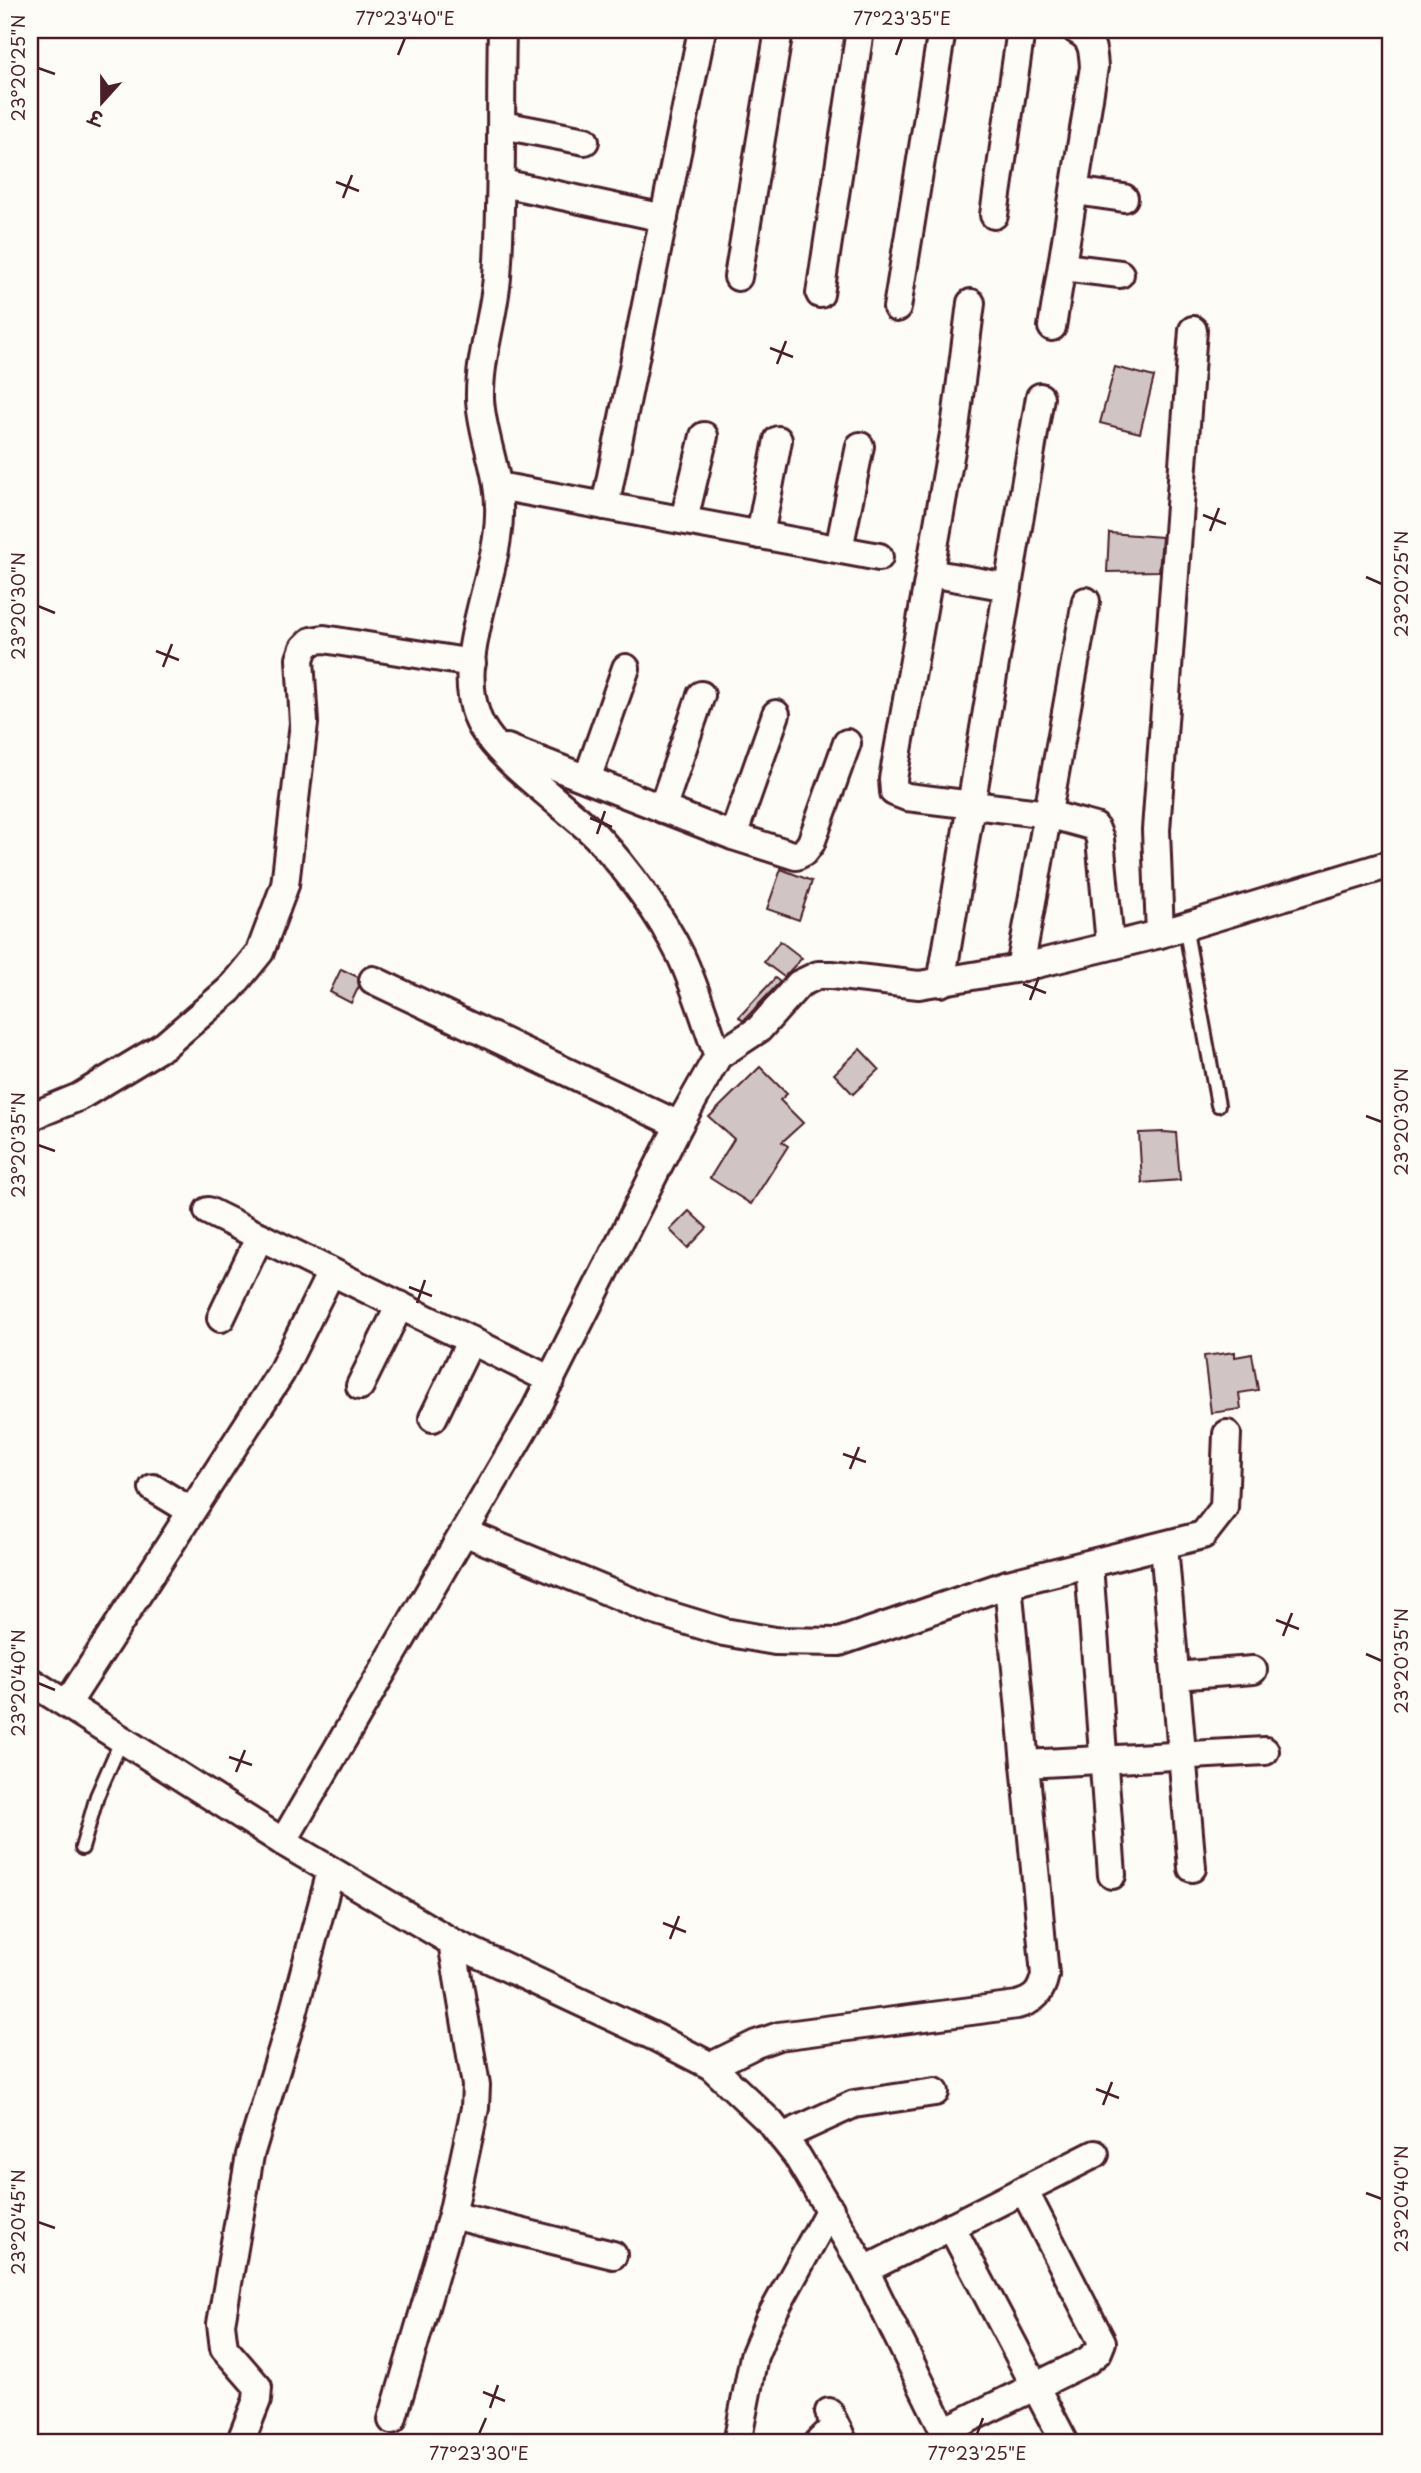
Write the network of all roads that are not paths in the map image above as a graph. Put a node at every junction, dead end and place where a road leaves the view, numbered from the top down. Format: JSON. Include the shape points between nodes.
{"nodes":[{"id":1,"x":502,"y":30,"type":"edge"},
{"id":2,"x":702,"y":30,"type":"edge"},
{"id":3,"x":779,"y":30,"type":"edge"},
{"id":4,"x":860,"y":30,"type":"edge"},
{"id":5,"x":942,"y":30,"type":"edge"},
{"id":6,"x":1021,"y":30,"type":"edge"},
{"id":7,"x":1076,"y":30,"type":"edge"},
{"id":8,"x":502,"y":125,"type":"junction"},
{"id":9,"x":584,"y":141,"type":"dead end"},
{"id":10,"x":502,"y":183,"type":"junction"},
{"id":11,"x":1075,"y":191,"type":"junction"},
{"id":12,"x":1124,"y":198,"type":"dead end"},
{"id":13,"x":994,"y":215,"type":"dead end"},
{"id":14,"x":664,"y":218,"type":"junction"},
{"id":15,"x":1063,"y":267,"type":"junction"},
{"id":16,"x":1120,"y":274,"type":"dead end"},
{"id":17,"x":738,"y":277,"type":"dead end"},
{"id":18,"x":820,"y":294,"type":"dead end"},
{"id":19,"x":971,"y":303,"type":"dead end"},
{"id":20,"x":897,"y":308,"type":"dead end"},
{"id":21,"x":1052,"y":327,"type":"dead end"},
{"id":22,"x":1193,"y":330,"type":"dead end"},
{"id":23,"x":1040,"y":397,"type":"dead end"},
{"id":24,"x":704,"y":436,"type":"dead end"},
{"id":25,"x":778,"y":440,"type":"dead end"},
{"id":26,"x":860,"y":446,"type":"dead end"},
{"id":27,"x":498,"y":486,"type":"junction"},
{"id":28,"x":605,"y":506,"type":"junction"},
{"id":29,"x":684,"y":520,"type":"junction"},
{"id":30,"x":760,"y":535,"type":"junction"},
{"id":31,"x":839,"y":549,"type":"junction"},
{"id":32,"x":879,"y":557,"type":"dead end"},
{"id":33,"x":930,"y":573,"type":"junction"},
{"id":34,"x":1008,"y":587,"type":"junction"},
{"id":35,"x":1086,"y":601,"type":"dead end"},
{"id":36,"x":472,"y":663,"type":"junction"},
{"id":37,"x":626,"y":668,"type":"dead end"},
{"id":38,"x":701,"y":695,"type":"dead end"},
{"id":39,"x":776,"y":714,"type":"dead end"},
{"id":40,"x":494,"y":743,"type":"junction"},
{"id":41,"x":847,"y":743,"type":"dead end"},
{"id":42,"x":587,"y":779,"type":"junction"},
{"id":43,"x":972,"y":803,"type":"junction"},
{"id":44,"x":662,"y":809,"type":"junction"},
{"id":45,"x":1048,"y":814,"type":"junction"},
{"id":46,"x":733,"y":836,"type":"junction"},
{"id":47,"x":1391,"y":864,"type":"edge"},
{"id":48,"x":1185,"y":926,"type":"junction"},
{"id":49,"x":1160,"y":934,"type":"junction"},
{"id":50,"x":1110,"y":944,"type":"junction"},
{"id":51,"x":1020,"y":968,"type":"junction"},
{"id":52,"x":373,"y":980,"type":"dead end"},
{"id":53,"x":941,"y":983,"type":"junction"},
{"id":54,"x":718,"y":1056,"type":"junction"},
{"id":55,"x":1218,"y":1105,"type":"dead end"},
{"id":56,"x":30,"y":1117,"type":"edge"},
{"id":57,"x":678,"y":1125,"type":"junction"},
{"id":58,"x":208,"y":1211,"type":"dead end"},
{"id":59,"x":260,"y":1237,"type":"junction"},
{"id":60,"x":331,"y":1272,"type":"junction"},
{"id":61,"x":400,"y":1305,"type":"junction"},
{"id":62,"x":221,"y":1318,"type":"dead end"},
{"id":63,"x":471,"y":1340,"type":"junction"},
{"id":64,"x":551,"y":1380,"type":"junction"},
{"id":65,"x":360,"y":1386,"type":"dead end"},
{"id":66,"x":433,"y":1418,"type":"dead end"},
{"id":67,"x":1227,"y":1434,"type":"dead end"},
{"id":68,"x":153,"y":1488,"type":"dead end"},
{"id":69,"x":191,"y":1511,"type":"junction"},
{"id":70,"x":466,"y":1533,"type":"junction"},
{"id":71,"x":1164,"y":1546,"type":"junction"},
{"id":72,"x":1089,"y":1564,"type":"junction"},
{"id":73,"x":1008,"y":1584,"type":"junction"},
{"id":74,"x":1253,"y":1670,"type":"dead end"},
{"id":75,"x":1175,"y":1676,"type":"junction"},
{"id":76,"x":30,"y":1681,"type":"edge"},
{"id":77,"x":67,"y":1704,"type":"junction"},
{"id":78,"x":122,"y":1739,"type":"junction"},
{"id":79,"x":1265,"y":1751,"type":"dead end"},
{"id":80,"x":1182,"y":1755,"type":"junction"},
{"id":81,"x":1104,"y":1760,"type":"junction"},
{"id":82,"x":1025,"y":1764,"type":"junction"},
{"id":83,"x":284,"y":1842,"type":"junction"},
{"id":84,"x":82,"y":1848,"type":"dead end"},
{"id":85,"x":1192,"y":1868,"type":"dead end"},
{"id":86,"x":331,"y":1871,"type":"junction"},
{"id":87,"x":1112,"y":1875,"type":"dead end"},
{"id":88,"x":452,"y":1942,"type":"junction"},
{"id":89,"x":711,"y":2066,"type":"junction"},
{"id":90,"x":935,"y":2092,"type":"dead end"},
{"id":91,"x":782,"y":2137,"type":"junction"},
{"id":92,"x":1095,"y":2154,"type":"dead end"},
{"id":93,"x":1024,"y":2190,"type":"junction"},
{"id":94,"x":830,"y":2209,"type":"junction"},
{"id":95,"x":452,"y":2215,"type":"junction"},
{"id":96,"x":951,"y":2226,"type":"junction"},
{"id":97,"x":613,"y":2255,"type":"dead end"},
{"id":98,"x":865,"y":2270,"type":"junction"},
{"id":99,"x":1035,"y":2386,"type":"junction"},
{"id":100,"x":391,"y":2420,"type":"dead end"},
{"id":101,"x":947,"y":2437,"type":"edge"},
{"id":102,"x":240,"y":2443,"type":"edge"},
{"id":103,"x":737,"y":2443,"type":"edge"},
{"id":104,"x":1065,"y":2443,"type":"edge"}],
"edges":[{"from":1,"to":8,"type":"street"},
{"from":2,"to":14,"type":"street"},
{"from":3,"to":17,"type":"street"},
{"from":4,"to":18,"type":"street"},
{"from":5,"to":20,"type":"street"},
{"from":6,"to":13,"type":"street"},
{"from":7,"to":11,"type":"street","via":[[1091,43],[1094,67]]},
{"from":8,"to":9,"type":"street"},
{"from":8,"to":10,"type":"street"},
{"from":10,"to":14,"type":"street"},
{"from":10,"to":27,"type":"street","via":[[496,281],[480,400]]},
{"from":11,"to":12,"type":"street"},
{"from":11,"to":15,"type":"street"},
{"from":14,"to":28,"type":"street"},
{"from":15,"to":16,"type":"street"},
{"from":15,"to":21,"type":"street"},
{"from":19,"to":33,"type":"street"},
{"from":22,"to":49,"type":"street","via":[[1156,830]]},
{"from":23,"to":34,"type":"street"},
{"from":24,"to":29,"type":"street"},
{"from":25,"to":30,"type":"street"},
{"from":26,"to":31,"type":"street"},
{"from":27,"to":28,"type":"street"},
{"from":27,"to":36,"type":"street","via":[[497,539]]},
{"from":28,"to":29,"type":"street"},
{"from":29,"to":30,"type":"street"},
{"from":30,"to":31,"type":"street"},
{"from":31,"to":32,"type":"street"},
{"from":33,"to":34,"type":"street"},
{"from":33,"to":43,"type":"street","via":[[894,792]]},
{"from":34,"to":43,"type":"street"},
{"from":35,"to":45,"type":"street"},
{"from":36,"to":40,"type":"street","via":[[474,707]]},
{"from":36,"to":56,"type":"street","via":[[311,640],[300,659],[304,723],[285,885],[260,952],[229,990],[165,1045],[79,1097]]},
{"from":37,"to":42,"type":"street"},
{"from":38,"to":44,"type":"street"},
{"from":39,"to":46,"type":"street"},
{"from":40,"to":42,"type":"street"},
{"from":40,"to":54,"type":"street","via":[[598,838],[654,910],[682,958]]},
{"from":41,"to":46,"type":"street","via":[[804,852],[785,855]]},
{"from":42,"to":44,"type":"street"},
{"from":43,"to":45,"type":"street"},
{"from":43,"to":53,"type":"street"},
{"from":44,"to":46,"type":"street"},
{"from":45,"to":50,"type":"street","via":[[1095,827]]},
{"from":45,"to":51,"type":"street"},
{"from":47,"to":48,"type":"street"},
{"from":48,"to":49,"type":"street"},
{"from":48,"to":55,"type":"lane"},
{"from":49,"to":50,"type":"street"},
{"from":50,"to":51,"type":"street"},
{"from":51,"to":53,"type":"street"},
{"from":52,"to":57,"type":"street"},
{"from":53,"to":54,"type":"street","via":[[832,975],[809,978],[759,1029]]},
{"from":54,"to":57,"type":"street"},
{"from":57,"to":64,"type":"street"},
{"from":58,"to":59,"type":"street"},
{"from":59,"to":60,"type":"street"},
{"from":59,"to":62,"type":"street"},
{"from":60,"to":61,"type":"street"},
{"from":60,"to":69,"type":"street","via":[[281,1373]]},
{"from":61,"to":63,"type":"street"},
{"from":61,"to":65,"type":"street"},
{"from":63,"to":64,"type":"street"},
{"from":63,"to":66,"type":"street"},
{"from":64,"to":70,"type":"street"},
{"from":67,"to":71,"type":"street","via":[[1224,1508],[1203,1535]]},
{"from":68,"to":69,"type":"street"},
{"from":69,"to":77,"type":"street"},
{"from":70,"to":73,"type":"street","via":[[655,1611],[724,1632],[775,1641],[839,1642]]},
{"from":70,"to":83,"type":"street"},
{"from":71,"to":72,"type":"street"},
{"from":71,"to":75,"type":"street"},
{"from":72,"to":73,"type":"street"},
{"from":72,"to":81,"type":"street"},
{"from":73,"to":82,"type":"street"},
{"from":74,"to":75,"type":"street"},
{"from":75,"to":80,"type":"street"},
{"from":76,"to":77,"type":"street"},
{"from":77,"to":78,"type":"street"},
{"from":78,"to":83,"type":"street"},
{"from":78,"to":84,"type":"lane","via":[[97,1796]]},
{"from":79,"to":80,"type":"street"},
{"from":80,"to":81,"type":"street"},
{"from":80,"to":85,"type":"street"},
{"from":81,"to":82,"type":"street"},
{"from":81,"to":87,"type":"street"},
{"from":82,"to":89,"type":"street","via":[[1045,1975],[1042,1989],[1032,2000],[1017,2006],[779,2036]]},
{"from":83,"to":86,"type":"street"},
{"from":86,"to":88,"type":"street"},
{"from":86,"to":102,"type":"street","via":[[238,2209],[221,2324],[223,2348],[258,2387]]},
{"from":88,"to":89,"type":"street"},
{"from":88,"to":95,"type":"street","via":[[476,2085]]},
{"from":89,"to":91,"type":"street"},
{"from":90,"to":91,"type":"street","via":[[854,2104]]},
{"from":91,"to":94,"type":"street"},
{"from":92,"to":93,"type":"street"},
{"from":93,"to":96,"type":"street"},
{"from":93,"to":99,"type":"street","via":[[1102,2342],[1087,2361]]},
{"from":94,"to":98,"type":"street"},
{"from":94,"to":103,"type":"street","via":[[754,2356]]},
{"from":95,"to":97,"type":"street"},
{"from":95,"to":100,"type":"street"},
{"from":96,"to":98,"type":"street"},
{"from":96,"to":99,"type":"street"},
{"from":98,"to":101,"type":"street"},
{"from":99,"to":101,"type":"street"},
{"from":99,"to":104,"type":"street"}]}
